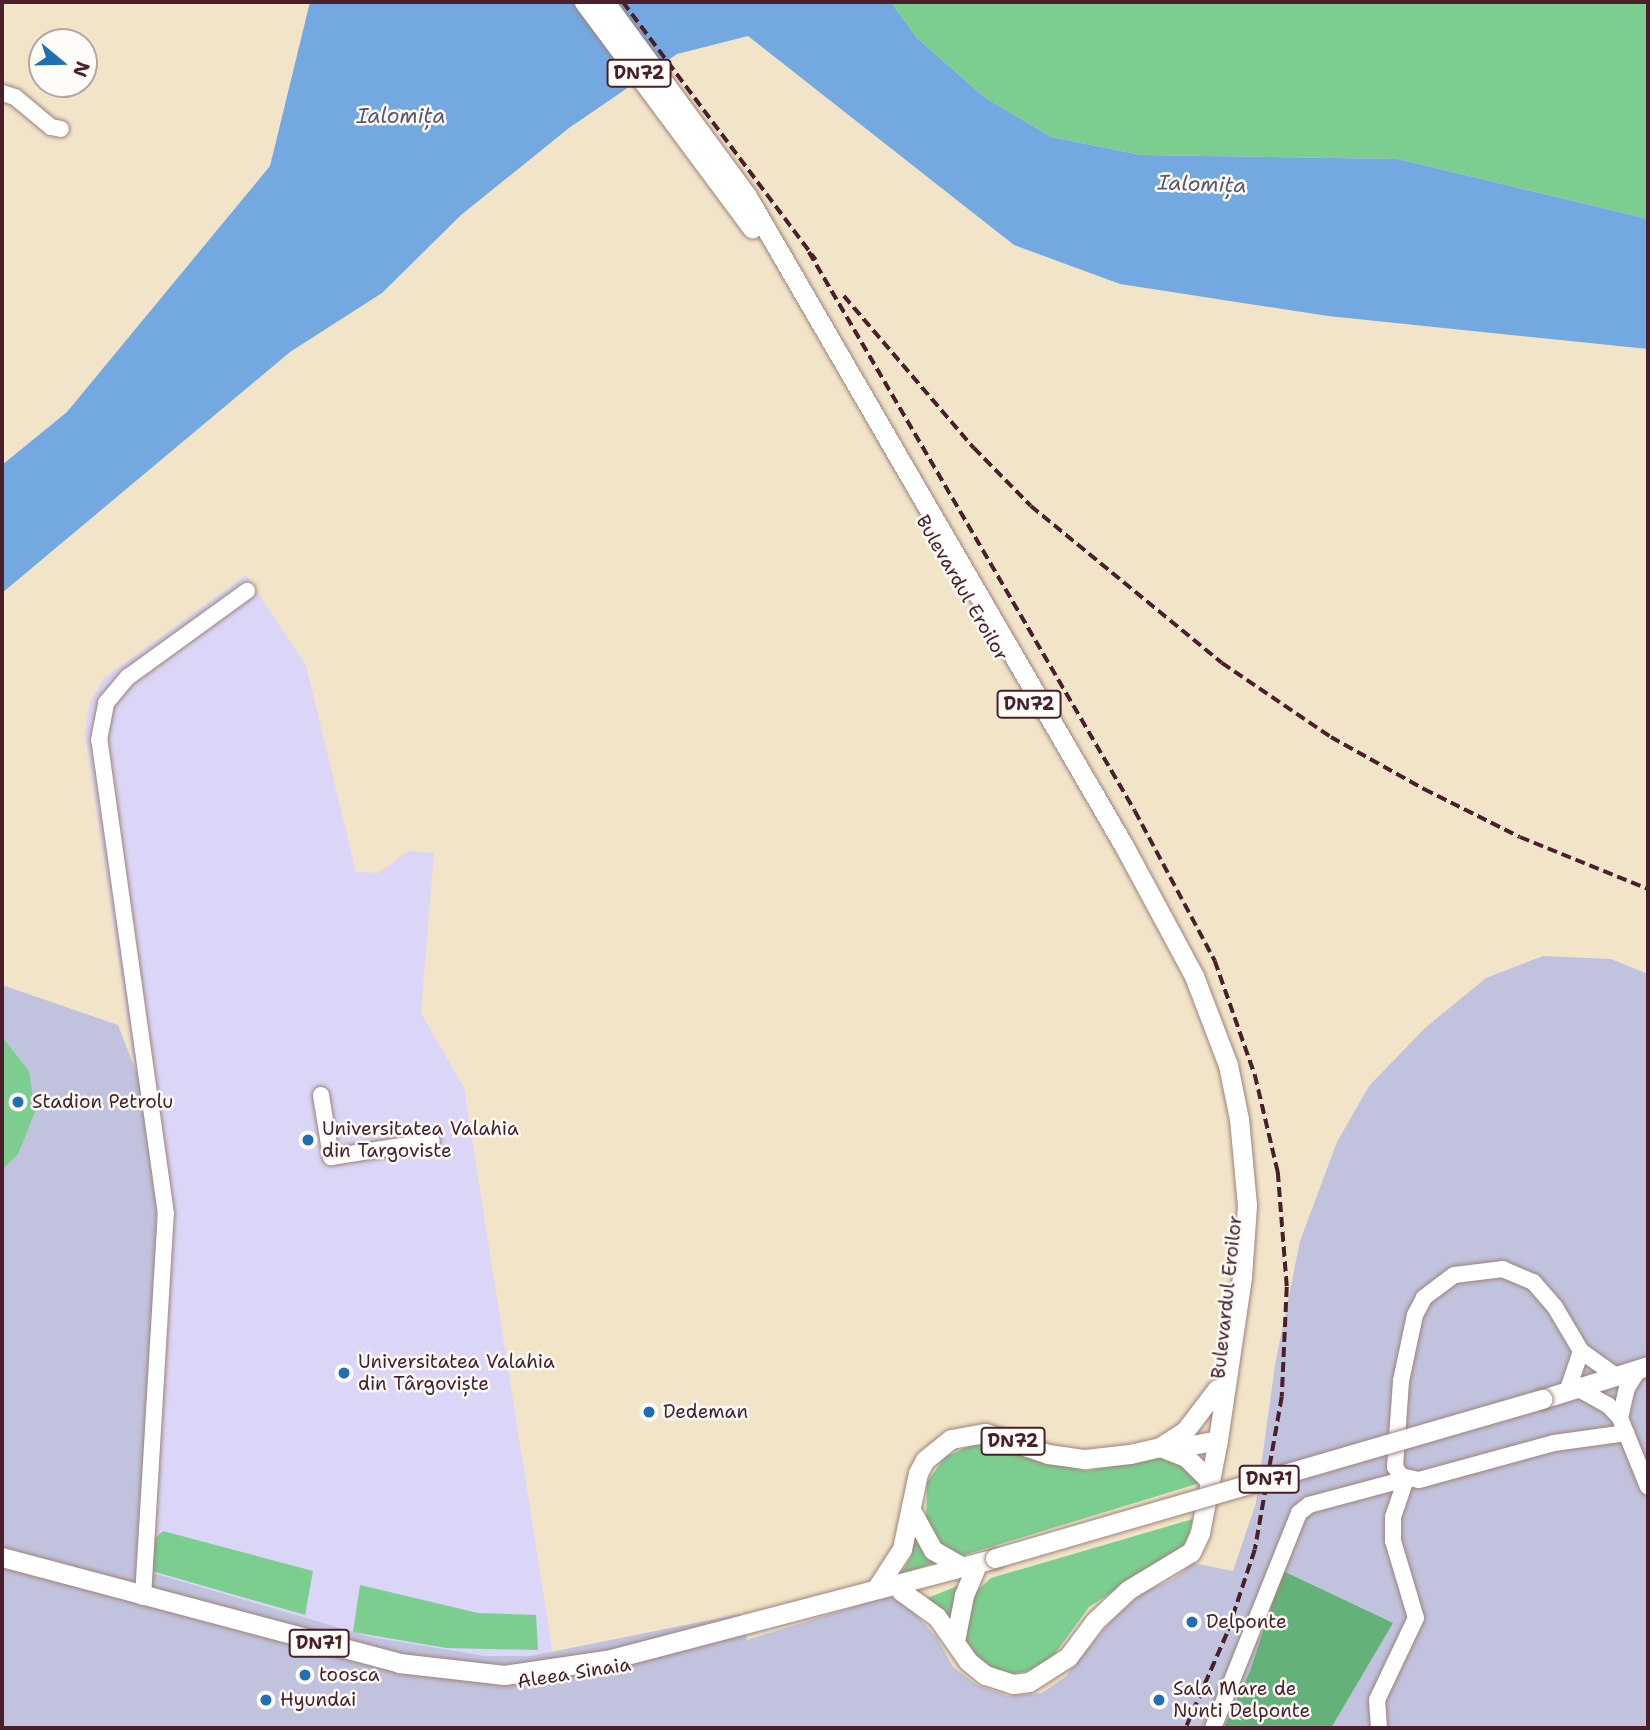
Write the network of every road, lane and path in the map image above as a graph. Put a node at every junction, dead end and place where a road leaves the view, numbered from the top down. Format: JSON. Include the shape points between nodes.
{"nodes":[{"id":1,"x":584,"y":2,"type":"edge"},
{"id":2,"x":605,"y":2,"type":"edge"},
{"id":3,"x":2,"y":93,"type":"edge"},
{"id":4,"x":61,"y":129,"type":"dead end"},
{"id":5,"x":699,"y":140,"type":"junction"},
{"id":6,"x":247,"y":592,"type":"dead end"},
{"id":7,"x":321,"y":1095,"type":"dead end"},
{"id":8,"x":432,"y":1141,"type":"dead end"},
{"id":9,"x":1581,"y":1351,"type":"junction"},
{"id":10,"x":1644,"y":1367,"type":"edge"},
{"id":11,"x":1615,"y":1376,"type":"junction"},
{"id":12,"x":1217,"y":1389,"type":"junction"},
{"id":13,"x":1572,"y":1390,"type":"junction"},
{"id":14,"x":1623,"y":1426,"type":"junction"},
{"id":15,"x":1185,"y":1431,"type":"junction"},
{"id":16,"x":1219,"y":1434,"type":"junction"},
{"id":17,"x":1166,"y":1448,"type":"junction"},
{"id":18,"x":1406,"y":1479,"type":"junction"},
{"id":19,"x":1210,"y":1481,"type":"junction"},
{"id":20,"x":1648,"y":1487,"type":"edge"},
{"id":21,"x":911,"y":1510,"type":"junction"},
{"id":22,"x":2,"y":1557,"type":"edge"},
{"id":23,"x":977,"y":1563,"type":"junction"},
{"id":24,"x":2,"y":1569,"type":"edge"},
{"id":25,"x":876,"y":1589,"type":"junction"},
{"id":26,"x":901,"y":1591,"type":"junction"},
{"id":27,"x":143,"y":1597,"type":"junction"},
{"id":28,"x":955,"y":1641,"type":"junction"},
{"id":29,"x":1213,"y":1728,"type":"edge"},
{"id":30,"x":1379,"y":1728,"type":"edge"}],
"edges":[{"from":1,"to":5,"type":"main road","name":"Bulevardul Eroilor","number":"DN72"},
{"from":2,"to":5,"type":"main road","name":"Bulevardul Eroilor","number":"DN72"},
{"from":3,"to":4,"type":"street","via":[[15,97],[51,127]]},
{"from":5,"to":12,"type":"main road","name":"Bulevardul Eroilor","number":"DN72","via":[[1149,917],[1202,1021],[1230,1123],[1237,1205]]},
{"from":5,"to":16,"type":"main road","name":"Bulevardul Eroilor","number":"DN72","via":[[811,302],[1124,846],[1179,945],[1212,1017],[1240,1119],[1247,1205],[1242,1277]]},
{"from":6,"to":27,"type":"street","via":[[128,677],[106,703],[99,740],[166,1214]]},
{"from":7,"to":8,"type":"street","via":[[331,1157]]},
{"from":9,"to":11,"type":"street"},
{"from":9,"to":13,"type":"street"},
{"from":9,"to":18,"type":"street","via":[[1544,1292],[1520,1274],[1470,1269],[1438,1284],[1415,1315],[1405,1352],[1395,1467]]},
{"from":10,"to":11,"type":"main road","number":"DN71"},
{"from":10,"to":14,"type":"street","via":[[1627,1388]]},
{"from":11,"to":13,"type":"main road","number":"DN71"},
{"from":12,"to":15,"type":"main road","number":"DN72"},
{"from":12,"to":16,"type":"main road","name":"Bulevardul Eroilor","number":"DN72"},
{"from":13,"to":14,"type":"street","via":[[1603,1401]]},
{"from":13,"to":23,"type":"main road","number":"DN71","bridge":true},
{"from":14,"to":18,"type":"street","via":[[1419,1480]]},
{"from":14,"to":20,"type":"street"},
{"from":15,"to":16,"type":"main road","number":"DN72"},
{"from":15,"to":17,"type":"main road","number":"DN72"},
{"from":16,"to":17,"type":"main road","number":"DN72"},
{"from":16,"to":19,"type":"main road","name":"Bulevardul Eroilor","number":"DN72"},
{"from":17,"to":19,"type":"main road"},
{"from":17,"to":21,"type":"main road","number":"DN72","via":[[1086,1459],[1048,1454],[994,1435],[951,1438],[925,1460],[914,1485]]},
{"from":18,"to":29,"type":"street","via":[[1309,1505],[1299,1513]]},
{"from":18,"to":30,"type":"street","via":[[1393,1517],[1393,1541],[1416,1618],[1377,1700]]},
{"from":19,"to":28,"type":"main road","number":"DN72","via":[[1191,1552],[1112,1603],[1068,1657],[1042,1678],[1013,1684],[997,1680],[975,1667]]},
{"from":21,"to":23,"type":"main road","via":[[933,1550]]},
{"from":21,"to":25,"type":"main road","number":"DN72","via":[[902,1549]]},
{"from":22,"to":27,"type":"main road","name":"Aleea Sinaia","number":"DN71"},
{"from":23,"to":25,"type":"main road","name":"Aleea Sinaia"},
{"from":23,"to":26,"type":"main road","name":"Aleea Sinaia","via":[[961,1574]]},
{"from":23,"to":28,"type":"main road","via":[[964,1595]]},
{"from":24,"to":26,"type":"main road","name":"Aleea Sinaia","via":[[406,1674],[496,1684],[555,1679],[651,1660]]},
{"from":25,"to":27,"type":"main road","name":"Aleea Sinaia","number":"DN71","via":[[611,1659],[504,1675],[399,1663]]},
{"from":26,"to":28,"type":"main road","number":"DN72","via":[[937,1617]]}]}
